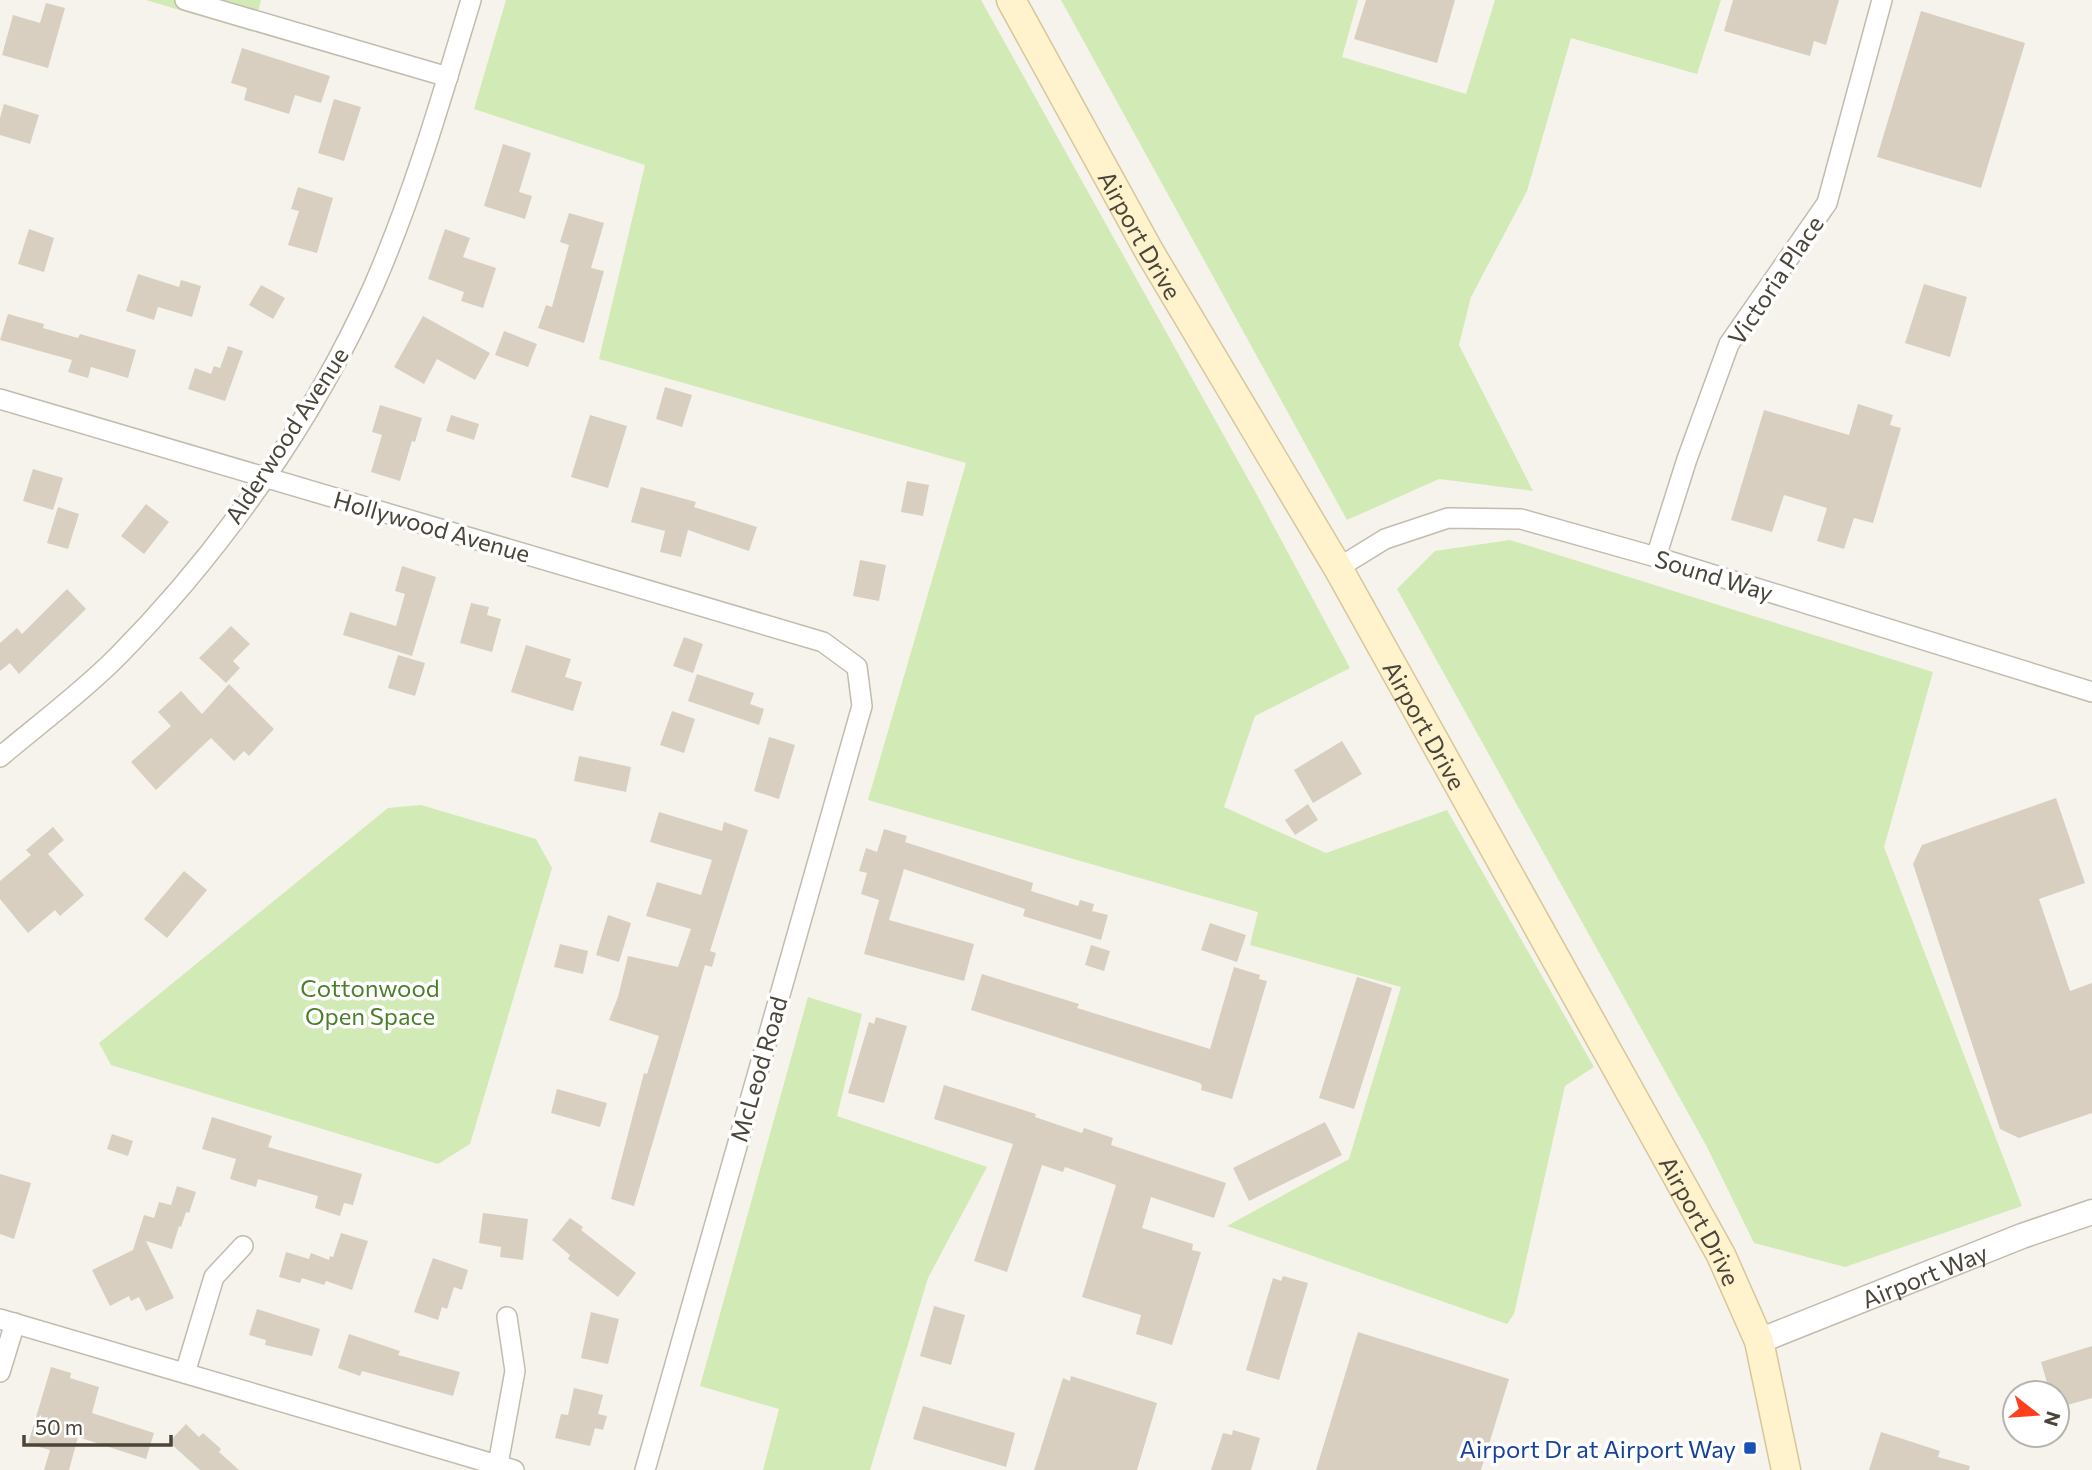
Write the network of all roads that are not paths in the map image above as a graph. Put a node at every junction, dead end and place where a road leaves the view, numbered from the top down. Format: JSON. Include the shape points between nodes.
{"nodes":[{"id":1,"x":185,"y":0,"type":"edge"},
{"id":2,"x":471,"y":0,"type":"edge"},
{"id":3,"x":1011,"y":0,"type":"edge"},
{"id":4,"x":1882,"y":0,"type":"edge"},
{"id":5,"x":236,"y":7,"type":"edge"},
{"id":6,"x":448,"y":77,"type":"junction"},
{"id":7,"x":0,"y":399,"type":"edge"},
{"id":8,"x":265,"y":477,"type":"junction"},
{"id":9,"x":1656,"y":556,"type":"junction"},
{"id":10,"x":1338,"y":568,"type":"junction"},
{"id":11,"x":857,"y":667,"type":"joint"},
{"id":12,"x":2092,"y":692,"type":"edge"},
{"id":13,"x":0,"y":757,"type":"edge"},
{"id":14,"x":2092,"y":1212,"type":"edge"},
{"id":15,"x":243,"y":1246,"type":"dead end"},
{"id":16,"x":507,"y":1317,"type":"dead end"},
{"id":17,"x":8,"y":1321,"type":"edge"},
{"id":18,"x":1759,"y":1341,"type":"junction"},
{"id":19,"x":0,"y":1372,"type":"edge"},
{"id":20,"x":185,"y":1373,"type":"junction"},
{"id":21,"x":504,"y":1468,"type":"edge"},
{"id":22,"x":645,"y":1470,"type":"edge"},
{"id":23,"x":1786,"y":1470,"type":"edge"}],
"edges":[{"from":1,"to":5,"type":"street"},
{"from":2,"to":6,"type":"street","name":"Alderwood Avenue"},
{"from":3,"to":10,"type":"main road","name":"Airport Drive","via":[[1149,251]]},
{"from":4,"to":9,"type":"street","name":"Victoria Place","via":[[1827,203],[1729,344]]},
{"from":5,"to":6,"type":"street"},
{"from":6,"to":8,"type":"street","name":"Alderwood Avenue","via":[[373,285],[314,399]]},
{"from":7,"to":8,"type":"street","name":"Hollywood Avenue"},
{"from":8,"to":11,"type":"street","name":"Hollywood Avenue","via":[[823,642]]},
{"from":8,"to":13,"type":"street","name":"Alderwood Avenue","via":[[143,630],[87,686]]},
{"from":9,"to":10,"type":"street","name":"Sound Way","via":[[1521,519],[1448,518],[1385,540]]},
{"from":9,"to":12,"type":"street","name":"Sound Way"},
{"from":10,"to":18,"type":"main road","name":"Airport Drive","via":[[1721,1255]]},
{"from":11,"to":22,"type":"street","name":"McLeod Road","via":[[862,706]]},
{"from":14,"to":18,"type":"street","name":"Airport Way"},
{"from":15,"to":20,"type":"street","via":[[214,1277]]},
{"from":16,"to":21,"type":"street","via":[[515,1371]]},
{"from":17,"to":19,"type":"street"},
{"from":17,"to":20,"type":"street"},
{"from":18,"to":23,"type":"main road","name":"Airport Drive"},
{"from":20,"to":21,"type":"street"}]}
